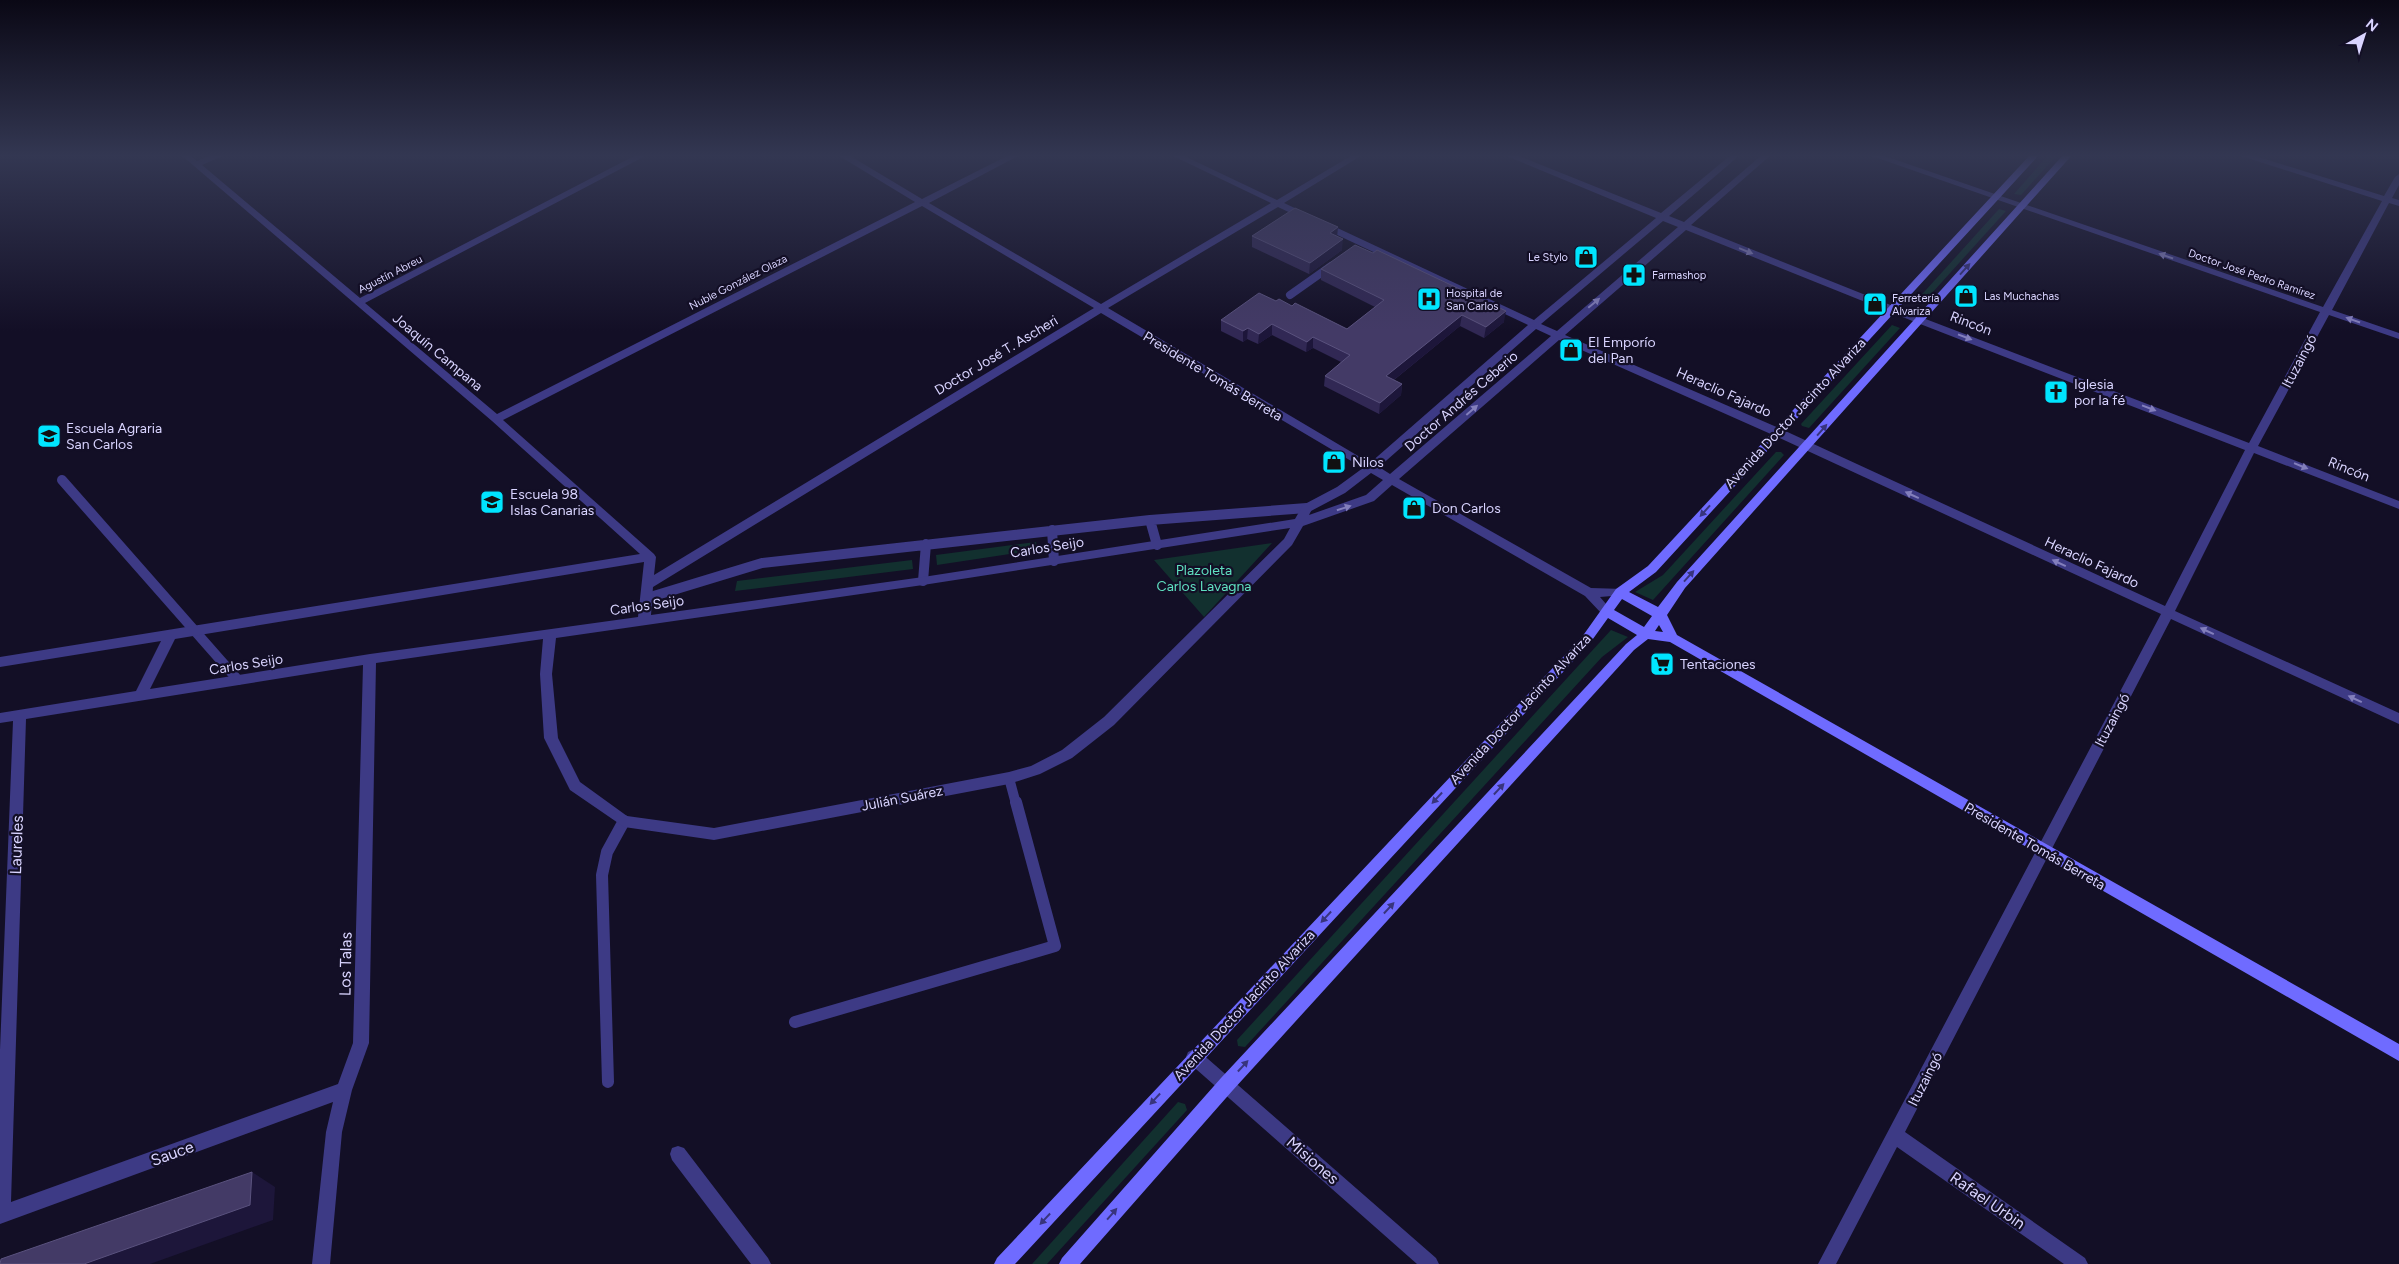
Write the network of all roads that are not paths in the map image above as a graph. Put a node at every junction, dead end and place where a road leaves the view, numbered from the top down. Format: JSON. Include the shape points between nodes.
{"nodes":[{"id":1,"x":253,"y":213,"type":"edge"},
{"id":2,"x":531,"y":213,"type":"edge"},
{"id":3,"x":901,"y":213,"type":"edge"},
{"id":4,"x":938,"y":213,"type":"edge"},
{"id":5,"x":1260,"y":213,"type":"edge"},
{"id":6,"x":1296,"y":213,"type":"edge"},
{"id":7,"x":1650,"y":213,"type":"edge"},
{"id":8,"x":1668,"y":213,"type":"edge"},
{"id":9,"x":1700,"y":213,"type":"edge"},
{"id":10,"x":1982,"y":213,"type":"edge"},
{"id":11,"x":2017,"y":213,"type":"edge"},
{"id":12,"x":2043,"y":213,"type":"edge"},
{"id":13,"x":2386,"y":213,"type":"edge"},
{"id":14,"x":1662,"y":218,"type":"junction"},
{"id":15,"x":1684,"y":227,"type":"junction"},
{"id":16,"x":1338,"y":261,"type":"edge"},
{"id":17,"x":1290,"y":295,"type":"dead end"},
{"id":18,"x":358,"y":303,"type":"junction"},
{"id":19,"x":1100,"y":309,"type":"junction"},
{"id":20,"x":1891,"y":309,"type":"junction"},
{"id":21,"x":2325,"y":311,"type":"junction"},
{"id":22,"x":1919,"y":320,"type":"junction"},
{"id":23,"x":1535,"y":324,"type":"junction"},
{"id":24,"x":1557,"y":335,"type":"junction"},
{"id":25,"x":2399,"y":336,"type":"edge"},
{"id":26,"x":496,"y":419,"type":"junction"},
{"id":27,"x":1777,"y":432,"type":"junction"},
{"id":28,"x":1808,"y":446,"type":"junction"},
{"id":29,"x":2252,"y":447,"type":"junction"},
{"id":30,"x":1371,"y":468,"type":"junction"},
{"id":31,"x":62,"y":480,"type":"dead end"},
{"id":32,"x":1391,"y":480,"type":"junction"},
{"id":33,"x":2399,"y":505,"type":"edge"},
{"id":34,"x":1307,"y":508,"type":"junction"},
{"id":35,"x":1150,"y":520,"type":"junction"},
{"id":36,"x":1298,"y":523,"type":"junction"},
{"id":37,"x":1052,"y":530,"type":"junction"},
{"id":38,"x":926,"y":544,"type":"junction"},
{"id":39,"x":1157,"y":545,"type":"junction"},
{"id":40,"x":650,"y":556,"type":"junction"},
{"id":41,"x":1054,"y":561,"type":"junction"},
{"id":42,"x":923,"y":581,"type":"junction"},
{"id":43,"x":649,"y":584,"type":"junction"},
{"id":44,"x":1620,"y":592,"type":"junction"},
{"id":45,"x":1589,"y":593,"type":"junction"},
{"id":46,"x":647,"y":598,"type":"junction"},
{"id":47,"x":1606,"y":611,"type":"junction"},
{"id":48,"x":2168,"y":613,"type":"junction"},
{"id":49,"x":1660,"y":614,"type":"junction"},
{"id":50,"x":644,"y":620,"type":"junction"},
{"id":51,"x":196,"y":632,"type":"junction"},
{"id":52,"x":550,"y":634,"type":"junction"},
{"id":53,"x":1646,"y":634,"type":"junction"},
{"id":54,"x":170,"y":636,"type":"junction"},
{"id":55,"x":1673,"y":638,"type":"junction"},
{"id":56,"x":370,"y":659,"type":"junction"},
{"id":57,"x":0,"y":662,"type":"edge"},
{"id":58,"x":238,"y":680,"type":"junction"},
{"id":59,"x":140,"y":696,"type":"junction"},
{"id":60,"x":20,"y":715,"type":"junction"},
{"id":61,"x":0,"y":718,"type":"edge"},
{"id":62,"x":2399,"y":719,"type":"edge"},
{"id":63,"x":1010,"y":778,"type":"junction"},
{"id":64,"x":624,"y":821,"type":"junction"},
{"id":65,"x":2043,"y":851,"type":"junction"},
{"id":66,"x":795,"y":1022,"type":"dead end"},
{"id":67,"x":2399,"y":1053,"type":"edge"},
{"id":68,"x":1194,"y":1057,"type":"junction"},
{"id":69,"x":608,"y":1082,"type":"dead end"},
{"id":70,"x":1226,"y":1084,"type":"junction"},
{"id":71,"x":344,"y":1090,"type":"junction"},
{"id":72,"x":1896,"y":1136,"type":"junction"},
{"id":73,"x":678,"y":1154,"type":"dead end"},
{"id":74,"x":1,"y":1215,"type":"edge"},
{"id":75,"x":321,"y":1264,"type":"edge"},
{"id":76,"x":762,"y":1264,"type":"edge"},
{"id":77,"x":1003,"y":1264,"type":"edge"},
{"id":78,"x":1068,"y":1264,"type":"edge"},
{"id":79,"x":1430,"y":1264,"type":"edge"},
{"id":80,"x":1827,"y":1264,"type":"edge"},
{"id":81,"x":2080,"y":1264,"type":"edge"}],
"edges":[{"from":1,"to":18,"type":"street","name":"Joaquín Campana"},
{"from":2,"to":18,"type":"street","name":"Agustín Abreu"},
{"from":3,"to":26,"type":"street","name":"Nuble González Olaza"},
{"from":4,"to":19,"type":"street","name":"Presidente Tomás Berreta"},
{"from":5,"to":19,"type":"street","name":"Doctor José T. Ascheri"},
{"from":6,"to":23,"type":"street","name":"Heraclio Fajardo","via":[[1358,246]]},
{"from":7,"to":14,"type":"street","name":"Rincón"},
{"from":8,"to":14,"type":"street","name":"Doctor Andrés Ceberio"},
{"from":9,"to":15,"type":"street","name":"Doctor Andrés Ceberio"},
{"from":10,"to":20,"type":"main road","name":"Avenida Doctor Jacinto Alvariza"},
{"from":22,"to":11,"type":"main road","name":"Avenida Doctor Jacinto Alvariza","one_way":true},
{"from":21,"to":12,"type":"street","name":"Doctor José Pedro Ramírez","one_way":true},
{"from":13,"to":21,"type":"street","name":"Ituzaingó"},
{"from":14,"to":15,"type":"street","name":"Rincón"},
{"from":14,"to":23,"type":"street","name":"Doctor Andrés Ceberio"},
{"from":15,"to":20,"type":"street","name":"Rincón","one_way":true},
{"from":24,"to":15,"type":"street","name":"Doctor Andrés Ceberio","one_way":true},
{"from":16,"to":17,"type":"lane"},
{"from":18,"to":26,"type":"street","name":"Joaquín Campana"},
{"from":19,"to":30,"type":"street","name":"Presidente Tomás Berreta"},
{"from":19,"to":43,"type":"street","name":"Doctor José T. Ascheri"},
{"from":20,"to":22,"type":"street","name":"Rincón"},
{"from":20,"to":27,"type":"main road","name":"Avenida Doctor Jacinto Alvariza"},
{"from":25,"to":21,"type":"street","name":"Doctor José Pedro Ramírez","one_way":true},
{"from":21,"to":29,"type":"street","name":"Ituzaingó"},
{"from":28,"to":22,"type":"main road","name":"Avenida Doctor Jacinto Alvariza","one_way":true},
{"from":22,"to":29,"type":"street","name":"Rincón","one_way":true},
{"from":23,"to":24,"type":"street","name":"Heraclio Fajardo"},
{"from":23,"to":30,"type":"street","name":"Doctor Andrés Ceberio"},
{"from":24,"to":27,"type":"street","name":"Heraclio Fajardo"},
{"from":32,"to":24,"type":"street","name":"Doctor Andrés Ceberio","one_way":true},
{"from":26,"to":40,"type":"street","name":"Joaquín Campana"},
{"from":27,"to":28,"type":"street","name":"Heraclio Fajardo"},
{"from":27,"to":44,"type":"main road","name":"Avenida Doctor Jacinto Alvariza","one_way":true,"via":[[1652,569]]},
{"from":48,"to":28,"type":"street","name":"Heraclio Fajardo","one_way":true},
{"from":49,"to":28,"type":"main road","name":"Avenida Doctor Jacinto Alvariza","one_way":true,"via":[[1680,585]]},
{"from":29,"to":33,"type":"street","name":"Rincón","one_way":true},
{"from":29,"to":48,"type":"street","name":"Ituzaingó"},
{"from":30,"to":32,"type":"street","name":"Presidente Tomás Berreta"},
{"from":30,"to":34,"type":"street","name":"Doctor Andrés Ceberio","via":[[1341,490]]},
{"from":31,"to":51,"type":"lane"},
{"from":36,"to":32,"type":"street","name":"Doctor Andrés Ceberio","one_way":true,"via":[[1370,498]]},
{"from":32,"to":45,"type":"street","name":"Presidente Tomás Berreta"},
{"from":34,"to":35,"type":"lane"},
{"from":34,"to":36,"type":"street"},
{"from":35,"to":37,"type":"lane"},
{"from":35,"to":39,"type":"lane"},
{"from":36,"to":39,"type":"street","name":"Carlos Seijo"},
{"from":36,"to":63,"type":"street","name":"Julián Suárez","via":[[1288,542],[1109,721],[1066,754]]},
{"from":37,"to":38,"type":"lane"},
{"from":37,"to":41,"type":"lane"},
{"from":38,"to":42,"type":"lane"},
{"from":38,"to":46,"type":"lane","via":[[762,563]]},
{"from":39,"to":41,"type":"street","name":"Carlos Seijo"},
{"from":40,"to":43,"type":"street"},
{"from":40,"to":51,"type":"street"},
{"from":41,"to":42,"type":"street","name":"Carlos Seijo"},
{"from":42,"to":50,"type":"street","name":"Carlos Seijo"},
{"from":43,"to":46,"type":"street"},
{"from":44,"to":45,"type":"street"},
{"from":44,"to":47,"type":"main road","name":"Avenida Doctor Jacinto Alvariza"},
{"from":44,"to":49,"type":"main road"},
{"from":45,"to":47,"type":"street","name":"Presidente Tomás Berreta"},
{"from":46,"to":50,"type":"street"},
{"from":47,"to":53,"type":"main road","name":"Presidente Tomás Berreta"},
{"from":47,"to":68,"type":"main road","name":"Avenida Doctor Jacinto Alvariza","one_way":true,"via":[[1586,640]]},
{"from":62,"to":48,"type":"street","name":"Heraclio Fajardo","one_way":true},
{"from":48,"to":65,"type":"street","name":"Ituzaingó"},
{"from":49,"to":53,"type":"main road","name":"Avenida Doctor Jacinto Alvariza"},
{"from":49,"to":55,"type":"main road"},
{"from":50,"to":52,"type":"street","name":"Carlos Seijo"},
{"from":51,"to":54,"type":"street"},
{"from":51,"to":58,"type":"lane"},
{"from":52,"to":56,"type":"street","name":"Carlos Seijo"},
{"from":52,"to":64,"type":"street","name":"Julián Suárez","via":[[546,674],[551,738],[575,786]]},
{"from":53,"to":55,"type":"main road","name":"Presidente Tomás Berreta"},
{"from":70,"to":53,"type":"main road","name":"Avenida Doctor Jacinto Alvariza","one_way":true,"via":[[1630,647]]},
{"from":54,"to":57,"type":"street"},
{"from":54,"to":59,"type":"street"},
{"from":55,"to":65,"type":"main road","name":"Presidente Tomás Berreta"},
{"from":56,"to":58,"type":"street","name":"Carlos Seijo"},
{"from":56,"to":71,"type":"street","name":"Los Talas","via":[[361,1043]]},
{"from":58,"to":59,"type":"street","name":"Carlos Seijo"},
{"from":59,"to":60,"type":"street","name":"Carlos Seijo"},
{"from":60,"to":61,"type":"street","name":"Carlos Seijo"},
{"from":60,"to":74,"type":"street","name":"Laureles"},
{"from":63,"to":64,"type":"street","name":"Julián Suárez","via":[[714,834]]},
{"from":63,"to":66,"type":"lane","via":[[1055,946]]},
{"from":64,"to":69,"type":"lane","via":[[607,852],[602,875]]},
{"from":65,"to":67,"type":"main road","name":"Presidente Tomás Berreta"},
{"from":65,"to":72,"type":"street","name":"Ituzaingó"},
{"from":68,"to":70,"type":"street","name":"Misiones"},
{"from":68,"to":77,"type":"main road","name":"Avenida Doctor Jacinto Alvariza","one_way":true},
{"from":78,"to":70,"type":"main road","name":"Avenida Doctor Jacinto Alvariza","one_way":true},
{"from":70,"to":79,"type":"street","name":"Misiones"},
{"from":71,"to":74,"type":"street","name":"Sauce"},
{"from":71,"to":75,"type":"street","name":"Los Talas","via":[[334,1132]]},
{"from":72,"to":80,"type":"street","name":"Ituzaingó"},
{"from":72,"to":81,"type":"street","name":"Rafael Urbin"},
{"from":73,"to":76,"type":"street"}]}
